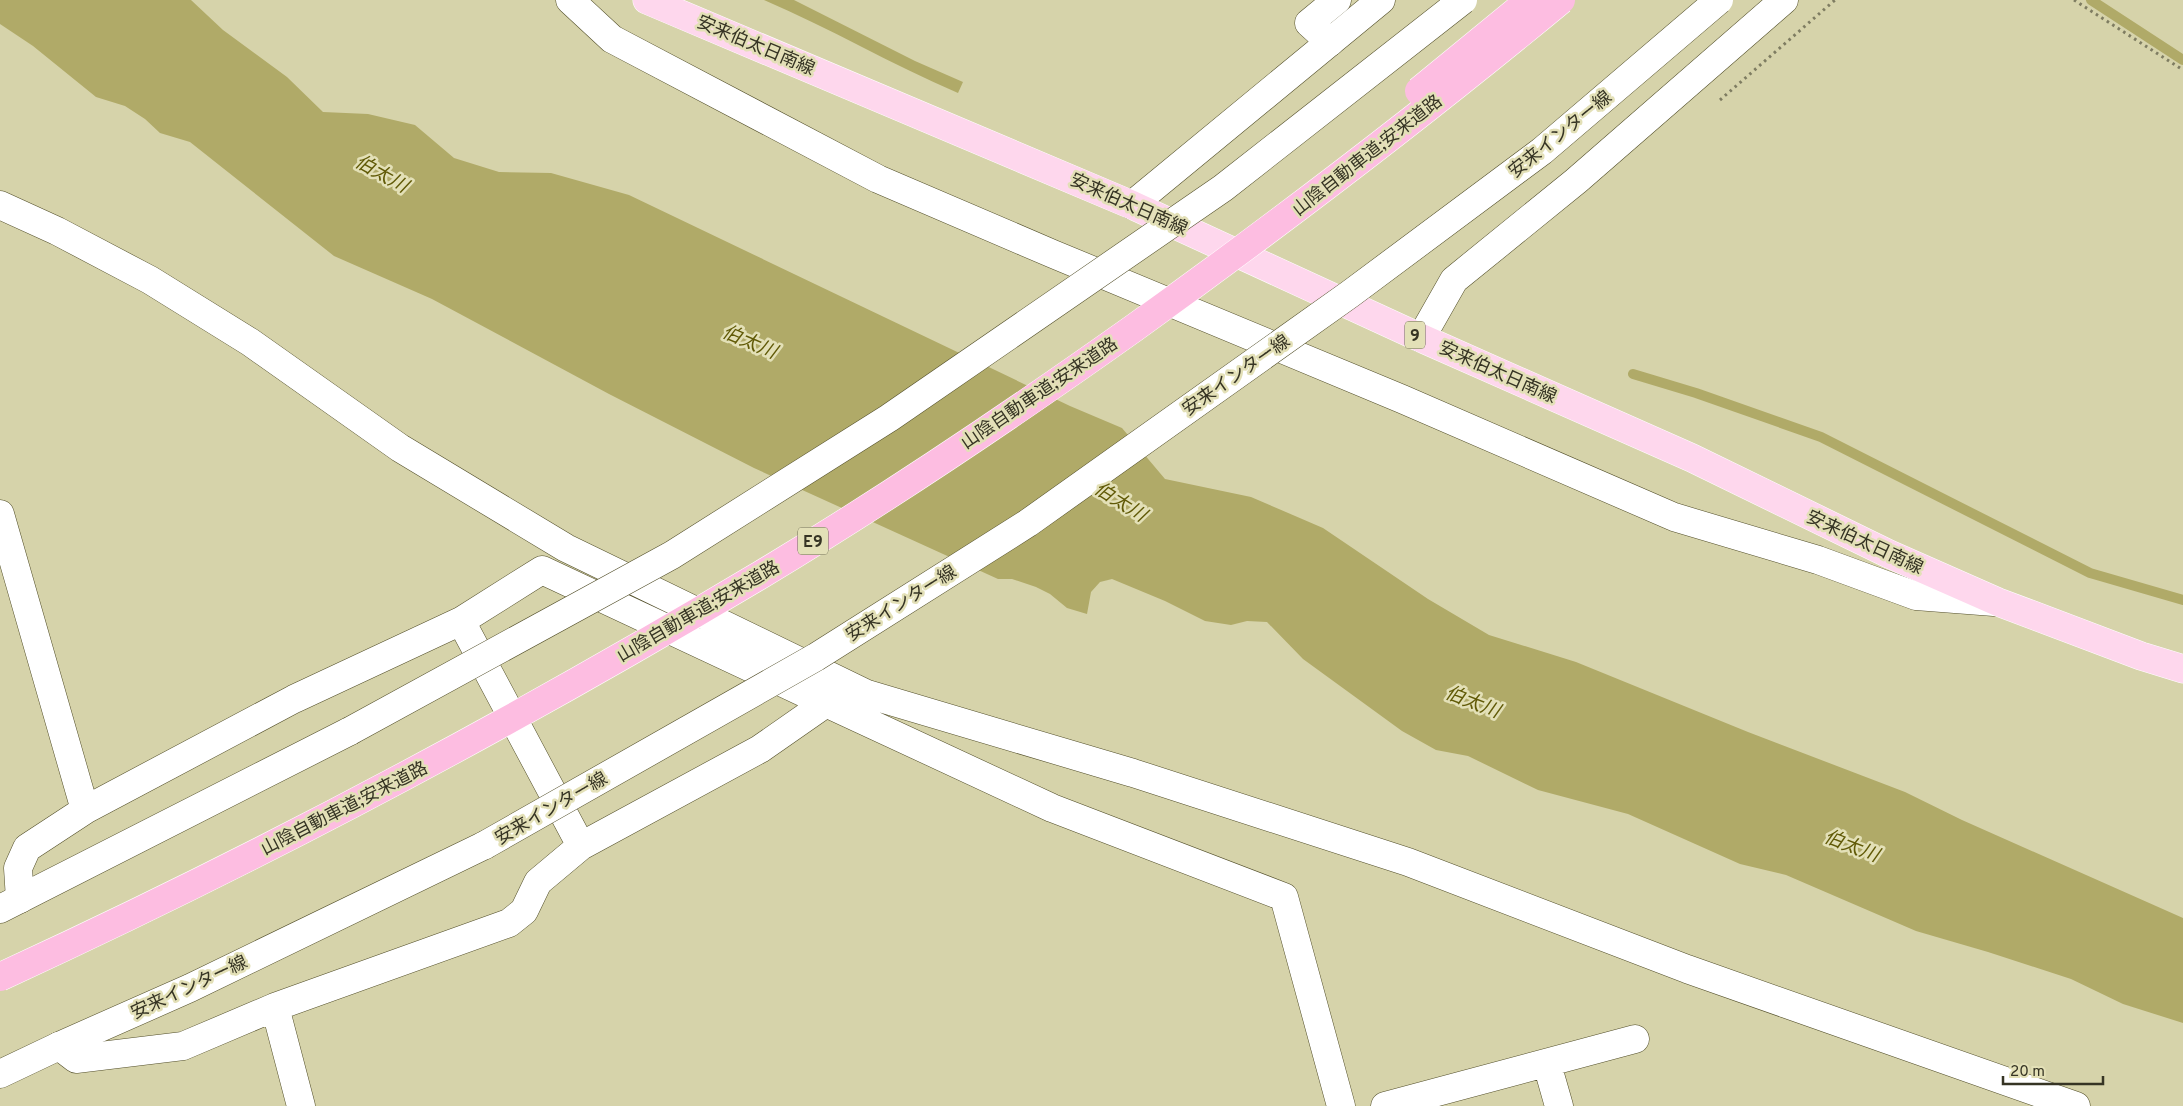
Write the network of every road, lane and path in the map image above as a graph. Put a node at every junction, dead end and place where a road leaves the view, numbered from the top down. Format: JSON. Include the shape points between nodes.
{"nodes":[{"id":1,"x":570,"y":0,"type":"edge"},
{"id":2,"x":647,"y":0,"type":"edge"},
{"id":3,"x":1336,"y":0,"type":"edge"},
{"id":4,"x":1381,"y":0,"type":"edge"},
{"id":5,"x":1463,"y":0,"type":"edge"},
{"id":6,"x":1530,"y":0,"type":"edge"},
{"id":7,"x":1561,"y":0,"type":"edge"},
{"id":8,"x":1719,"y":0,"type":"edge"},
{"id":9,"x":2074,"y":0,"type":"edge"},
{"id":10,"x":1783,"y":1,"type":"edge"},
{"id":11,"x":1330,"y":42,"type":"junction"},
{"id":12,"x":2183,"y":70,"type":"edge"},
{"id":13,"x":0,"y":205,"type":"edge"},
{"id":14,"x":1132,"y":205,"type":"junction"},
{"id":15,"x":1421,"y":338,"type":"junction"},
{"id":16,"x":0,"y":514,"type":"edge"},
{"id":17,"x":566,"y":548,"type":"junction"},
{"id":18,"x":542,"y":570,"type":"junction"},
{"id":19,"x":1998,"y":602,"type":"junction"},
{"id":20,"x":461,"y":621,"type":"junction"},
{"id":21,"x":2183,"y":670,"type":"edge"},
{"id":22,"x":826,"y":703,"type":"junction"},
{"id":23,"x":862,"y":705,"type":"junction"},
{"id":24,"x":85,"y":810,"type":"junction"},
{"id":25,"x":581,"y":846,"type":"junction"},
{"id":26,"x":10,"y":904,"type":"edge"},
{"id":27,"x":0,"y":956,"type":"edge"},
{"id":28,"x":0,"y":977,"type":"edge"},
{"id":29,"x":275,"y":1007,"type":"junction"},
{"id":30,"x":1635,"y":1039,"type":"dead end"},
{"id":31,"x":59,"y":1046,"type":"junction"},
{"id":32,"x":1548,"y":1064,"type":"junction"},
{"id":33,"x":0,"y":1074,"type":"edge"},
{"id":34,"x":301,"y":1106,"type":"edge"},
{"id":35,"x":1341,"y":1106,"type":"edge"},
{"id":36,"x":1386,"y":1106,"type":"edge"},
{"id":37,"x":1560,"y":1106,"type":"edge"},
{"id":38,"x":2076,"y":1106,"type":"edge"}],
"edges":[{"from":1,"to":19,"type":"street","via":[[612,39],[878,180],[1402,398],[1674,517],[1818,560],[1916,596]]},
{"from":2,"to":14,"type":"main road","name":"安来伯太日南線","number":"9"},
{"from":3,"to":11,"type":"street","via":[[1309,23]]},
{"from":4,"to":11,"type":"street"},
{"from":5,"to":26,"type":"street","bridge":true,"via":[[1224,188],[889,418],[672,555],[350,731]]},
{"from":6,"to":27,"type":"highway","name":"山陰自動車道;安来道路","number":"E9","bridge":true,"via":[[1317,172],[1037,375],[876,481],[752,558],[442,736],[327,797]]},
{"from":7,"to":28,"type":"highway","name":"山陰自動車道;安来道路","number":"E9","bridge":true,"via":[[1349,170],[1188,289],[911,480],[765,572],[586,676],[335,814]]},
{"from":8,"to":31,"type":"street","name":"安来インター線","bridge":true,"via":[[1542,151],[1350,294],[1028,523],[816,657],[486,845],[190,988]]},
{"from":9,"to":12,"type":"path"},
{"from":10,"to":15,"type":"street","via":[[1576,181],[1454,280]]},
{"from":11,"to":14,"type":"street"},
{"from":13,"to":17,"type":"street","via":[[150,280],[250,342],[400,448]]},
{"from":14,"to":15,"type":"main road","name":"安来伯太日南線","number":"9"},
{"from":15,"to":19,"type":"main road","name":"安来伯太日南線","number":"9","via":[[1692,458],[1888,554]]},
{"from":16,"to":24,"type":"street"},
{"from":17,"to":18,"type":"street"},
{"from":17,"to":23,"type":"street"},
{"from":18,"to":20,"type":"street"},
{"from":18,"to":22,"type":"street"},
{"from":19,"to":21,"type":"main road","name":"安来伯太日南線","number":"9"},
{"from":20,"to":24,"type":"street","via":[[294,699]]},
{"from":20,"to":25,"type":"street"},
{"from":22,"to":23,"type":"street"},
{"from":22,"to":25,"type":"street","via":[[760,749]]},
{"from":23,"to":35,"type":"street","via":[[1052,808],[1284,897]]},
{"from":23,"to":38,"type":"street","via":[[1133,773],[1408,862],[1687,969]]},
{"from":24,"to":26,"type":"street","via":[[27,848],[18,868]]},
{"from":25,"to":29,"type":"street","via":[[538,882],[524,912],[509,923]]},
{"from":29,"to":31,"type":"street","via":[[183,1046],[76,1059]]},
{"from":29,"to":34,"type":"street"},
{"from":30,"to":32,"type":"street"},
{"from":31,"to":33,"type":"street","name":"安来インター線"},
{"from":32,"to":36,"type":"street"},
{"from":32,"to":37,"type":"street"}]}
